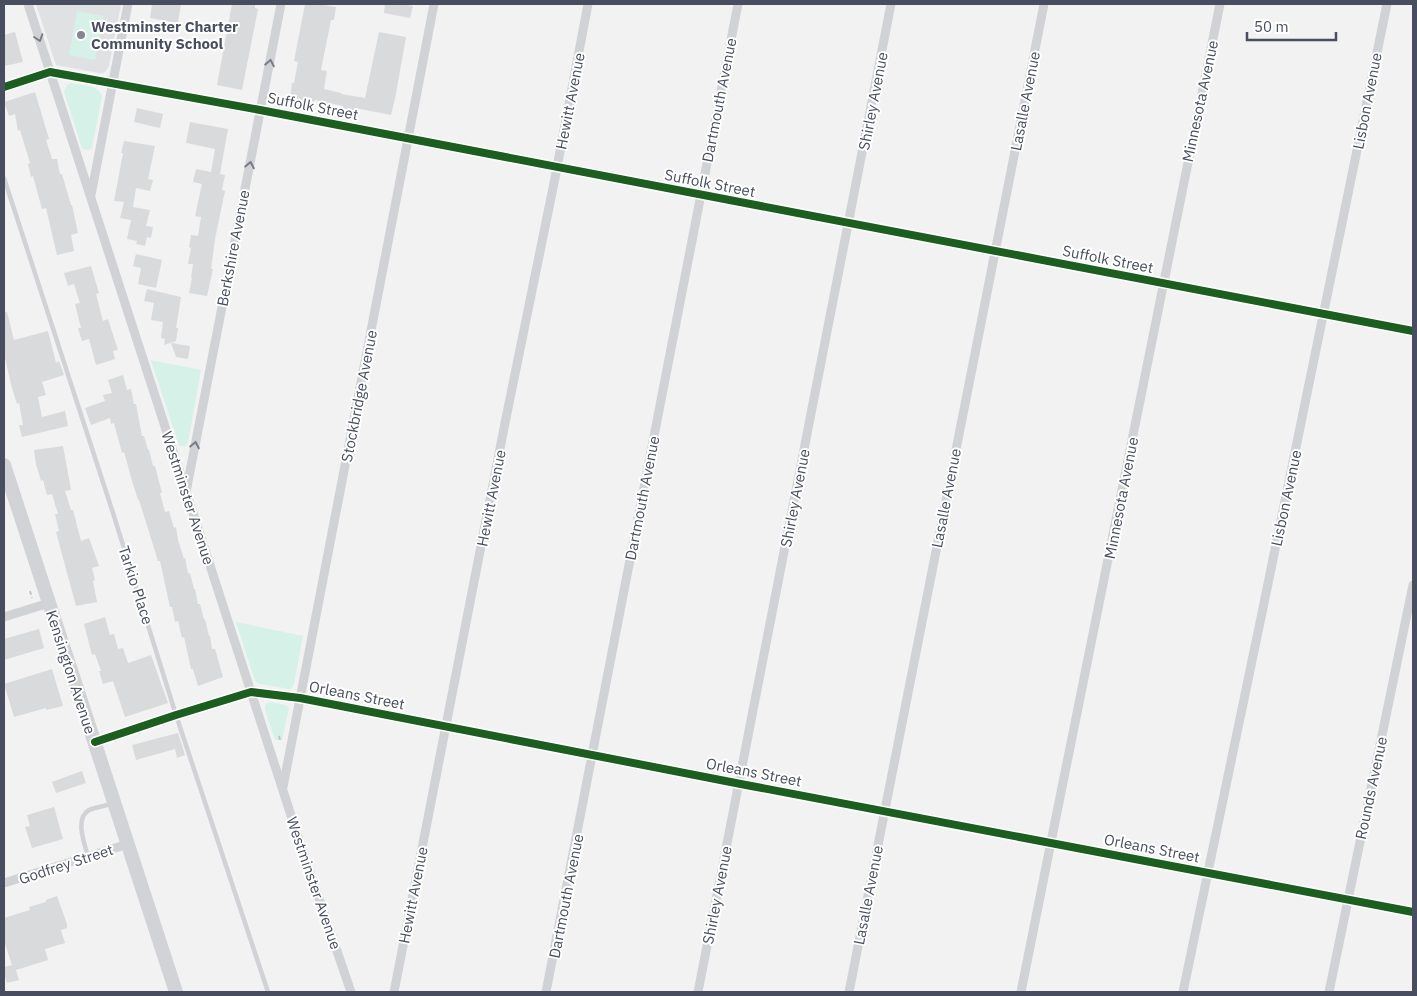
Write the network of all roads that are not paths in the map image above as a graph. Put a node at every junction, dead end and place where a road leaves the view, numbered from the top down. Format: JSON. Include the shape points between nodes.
{"nodes":[{"id":1,"x":28,"y":4,"type":"edge"},
{"id":2,"x":128,"y":4,"type":"edge"},
{"id":3,"x":281,"y":4,"type":"edge"},
{"id":4,"x":434,"y":4,"type":"edge"},
{"id":5,"x":588,"y":4,"type":"edge"},
{"id":6,"x":738,"y":4,"type":"edge"},
{"id":7,"x":891,"y":4,"type":"edge"},
{"id":8,"x":1044,"y":4,"type":"edge"},
{"id":9,"x":1220,"y":4,"type":"edge"},
{"id":10,"x":1387,"y":4,"type":"edge"},
{"id":11,"x":50,"y":72,"type":"junction"},
{"id":12,"x":112,"y":83,"type":"junction"},
{"id":13,"x":4,"y":87,"type":"edge"},
{"id":14,"x":260,"y":110,"type":"junction"},
{"id":15,"x":409,"y":139,"type":"junction"},
{"id":16,"x":557,"y":168,"type":"junction"},
{"id":17,"x":4,"y":178,"type":"edge"},
{"id":18,"x":90,"y":196,"type":"junction"},
{"id":19,"x":701,"y":196,"type":"junction"},
{"id":20,"x":849,"y":224,"type":"junction"},
{"id":21,"x":995,"y":252,"type":"junction"},
{"id":22,"x":1164,"y":284,"type":"junction"},
{"id":23,"x":1324,"y":315,"type":"junction"},
{"id":24,"x":1413,"y":331,"type":"edge"},
{"id":25,"x":4,"y":465,"type":"edge"},
{"id":26,"x":186,"y":493,"type":"junction"},
{"id":27,"x":1413,"y":585,"type":"edge"},
{"id":28,"x":48,"y":603,"type":"junction"},
{"id":29,"x":4,"y":617,"type":"edge"},
{"id":30,"x":252,"y":692,"type":"junction"},
{"id":31,"x":300,"y":698,"type":"junction"},
{"id":32,"x":176,"y":715,"type":"junction"},
{"id":33,"x":446,"y":727,"type":"junction"},
{"id":34,"x":95,"y":742,"type":"junction"},
{"id":35,"x":593,"y":755,"type":"junction"},
{"id":36,"x":739,"y":784,"type":"junction"},
{"id":37,"x":283,"y":789,"type":"junction"},
{"id":38,"x":114,"y":803,"type":"junction"},
{"id":39,"x":884,"y":811,"type":"junction"},
{"id":40,"x":1050,"y":843,"type":"junction"},
{"id":41,"x":128,"y":844,"type":"junction"},
{"id":42,"x":88,"y":856,"type":"junction"},
{"id":43,"x":1208,"y":872,"type":"junction"},
{"id":44,"x":4,"y":883,"type":"edge"},
{"id":45,"x":1348,"y":899,"type":"junction"},
{"id":46,"x":1413,"y":912,"type":"edge"},
{"id":47,"x":176,"y":992,"type":"edge"},
{"id":48,"x":268,"y":992,"type":"edge"},
{"id":49,"x":351,"y":992,"type":"edge"},
{"id":50,"x":394,"y":992,"type":"edge"},
{"id":51,"x":546,"y":992,"type":"edge"},
{"id":52,"x":698,"y":992,"type":"edge"},
{"id":53,"x":849,"y":992,"type":"edge"},
{"id":54,"x":1021,"y":992,"type":"edge"},
{"id":55,"x":1183,"y":992,"type":"edge"},
{"id":56,"x":1329,"y":992,"type":"edge"}],
"edges":[{"from":1,"to":11,"type":"street","name":"Westminster Avenue","one_way":true},
{"from":2,"to":12,"type":"street"},
{"from":14,"to":3,"type":"street","name":"Berkshire Avenue","one_way":true},
{"from":4,"to":15,"type":"street","name":"Stockbridge Avenue"},
{"from":5,"to":16,"type":"street","name":"Hewitt Avenue"},
{"from":6,"to":19,"type":"street","name":"Dartmouth Avenue"},
{"from":7,"to":20,"type":"street","name":"Shirley Avenue"},
{"from":8,"to":21,"type":"street","name":"Lasalle Avenue"},
{"from":9,"to":22,"type":"street","name":"Minnesota Avenue"},
{"from":10,"to":23,"type":"street","name":"Lisbon Avenue"},
{"from":11,"to":12,"type":"street","name":"Suffolk Street"},
{"from":11,"to":13,"type":"street","name":"Suffolk Street"},
{"from":11,"to":18,"type":"street","name":"Westminster Avenue"},
{"from":12,"to":14,"type":"street","name":"Suffolk Street"},
{"from":12,"to":18,"type":"street"},
{"from":14,"to":15,"type":"street","name":"Suffolk Street"},
{"from":26,"to":14,"type":"street","name":"Berkshire Avenue","one_way":true},
{"from":15,"to":16,"type":"street","name":"Suffolk Street"},
{"from":15,"to":31,"type":"street","name":"Stockbridge Avenue"},
{"from":16,"to":19,"type":"street","name":"Suffolk Street"},
{"from":16,"to":33,"type":"street","name":"Hewitt Avenue"},
{"from":17,"to":32,"type":"lane","name":"Tarkio Place"},
{"from":18,"to":26,"type":"street","name":"Westminster Avenue"},
{"from":19,"to":20,"type":"street","name":"Suffolk Street"},
{"from":19,"to":35,"type":"street","name":"Dartmouth Avenue"},
{"from":20,"to":21,"type":"street","name":"Suffolk Street"},
{"from":20,"to":36,"type":"street","name":"Shirley Avenue"},
{"from":21,"to":22,"type":"street","name":"Suffolk Street"},
{"from":21,"to":39,"type":"street","name":"Lasalle Avenue"},
{"from":22,"to":23,"type":"street","name":"Suffolk Street"},
{"from":22,"to":40,"type":"street","name":"Minnesota Avenue"},
{"from":23,"to":24,"type":"street","name":"Suffolk Street"},
{"from":23,"to":43,"type":"street","name":"Lisbon Avenue"},
{"from":25,"to":28,"type":"street","name":"Kensington Avenue"},
{"from":26,"to":30,"type":"street","name":"Westminster Avenue"},
{"from":27,"to":45,"type":"street","name":"Rounds Avenue"},
{"from":28,"to":29,"type":"street"},
{"from":28,"to":34,"type":"street","name":"Kensington Avenue"},
{"from":30,"to":31,"type":"street","name":"Orleans Street"},
{"from":30,"to":32,"type":"street","name":"Orleans Street"},
{"from":30,"to":37,"type":"street","name":"Westminster Avenue"},
{"from":31,"to":33,"type":"street","name":"Orleans Street"},
{"from":31,"to":37,"type":"street","name":"Stockbridge Avenue"},
{"from":32,"to":34,"type":"street","name":"Orleans Street"},
{"from":32,"to":48,"type":"lane","name":"Tarkio Place"},
{"from":33,"to":35,"type":"street","name":"Orleans Street"},
{"from":33,"to":50,"type":"street","name":"Hewitt Avenue"},
{"from":34,"to":38,"type":"street","name":"Kensington Avenue"},
{"from":35,"to":36,"type":"street","name":"Orleans Street"},
{"from":35,"to":51,"type":"street","name":"Dartmouth Avenue"},
{"from":36,"to":39,"type":"street","name":"Orleans Street"},
{"from":36,"to":52,"type":"street","name":"Shirley Avenue"},
{"from":37,"to":49,"type":"street","name":"Westminster Avenue"},
{"from":38,"to":41,"type":"street","name":"Kensington Avenue"},
{"from":38,"to":42,"type":"lane","via":[[88,811],[83,818],[81,829]]},
{"from":39,"to":40,"type":"street","name":"Orleans Street"},
{"from":39,"to":53,"type":"street","name":"Lasalle Avenue"},
{"from":40,"to":43,"type":"street","name":"Orleans Street"},
{"from":40,"to":54,"type":"street","name":"Minnesota Avenue"},
{"from":41,"to":42,"type":"street","name":"Godfrey Street"},
{"from":41,"to":47,"type":"street","name":"Kensington Avenue"},
{"from":42,"to":44,"type":"street","name":"Godfrey Street"},
{"from":43,"to":45,"type":"street","name":"Orleans Street"},
{"from":43,"to":55,"type":"street","name":"Lisbon Avenue"},
{"from":45,"to":46,"type":"street","name":"Orleans Street"},
{"from":45,"to":56,"type":"street","name":"Rounds Avenue"}]}
